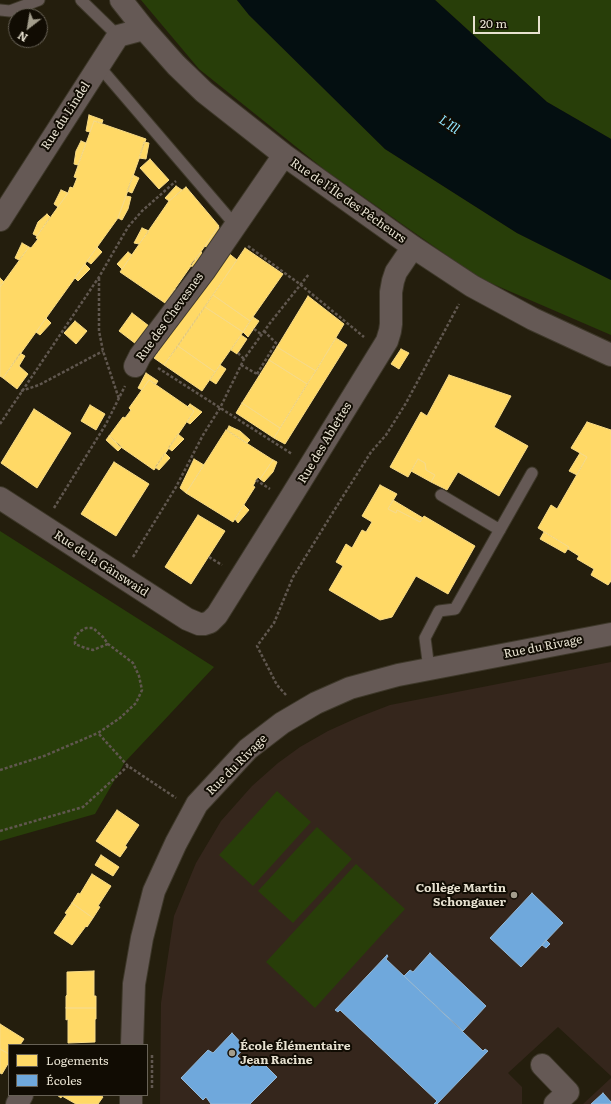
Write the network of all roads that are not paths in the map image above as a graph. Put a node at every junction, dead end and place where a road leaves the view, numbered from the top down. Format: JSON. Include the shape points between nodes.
{"nodes":[{"id":1,"x":39,"y":0,"type":"edge"},
{"id":2,"x":80,"y":0,"type":"edge"},
{"id":3,"x":121,"y":0,"type":"edge"},
{"id":4,"x":0,"y":10,"type":"edge"},
{"id":5,"x":144,"y":29,"type":"junction"},
{"id":6,"x":118,"y":36,"type":"junction"},
{"id":7,"x":98,"y":65,"type":"junction"},
{"id":8,"x":284,"y":155,"type":"junction"},
{"id":9,"x":0,"y":220,"type":"edge"},
{"id":10,"x":233,"y":229,"type":"junction"},
{"id":11,"x":413,"y":247,"type":"junction"},
{"id":12,"x":611,"y":355,"type":"edge"},
{"id":13,"x":137,"y":361,"type":"road end"},
{"id":14,"x":532,"y":473,"type":"dead end"},
{"id":15,"x":441,"y":495,"type":"dead end"},
{"id":16,"x":0,"y":498,"type":"edge"},
{"id":17,"x":500,"y":530,"type":"junction"},
{"id":18,"x":204,"y":624,"type":"joint"},
{"id":19,"x":611,"y":634,"type":"edge"},
{"id":20,"x":429,"y":669,"type":"junction"},
{"id":21,"x":142,"y":1044,"type":"edge"},
{"id":22,"x":542,"y":1065,"type":"dead end"},
{"id":23,"x":555,"y":1104,"type":"edge"}],
"edges":[{"from":1,"to":4,"type":"lane","via":[[10,11]]},
{"from":2,"to":6,"type":"lane"},
{"from":3,"to":5,"type":"street","name":"Rue de l'Île des Pêcheurs"},
{"from":5,"to":6,"type":"street"},
{"from":5,"to":8,"type":"street","name":"Rue de l'Île des Pêcheurs","via":[[204,92]]},
{"from":6,"to":7,"type":"street","name":"Rue du Lindel"},
{"from":7,"to":9,"type":"street","name":"Rue du Lindel"},
{"from":7,"to":10,"type":"lane","via":[[188,170]]},
{"from":8,"to":10,"type":"street","name":"Rue des Chevesnes"},
{"from":8,"to":11,"type":"street","name":"Rue de l'Île des Pêcheurs"},
{"from":10,"to":13,"type":"street","name":"Rue des Chevesnes"},
{"from":11,"to":12,"type":"street","name":"Rue de l'Île des Pêcheurs","via":[[472,286],[533,319]]},
{"from":11,"to":18,"type":"street","name":"Rue des Ablettes","via":[[393,281],[390,331],[381,351],[217,615]]},
{"from":14,"to":17,"type":"lane"},
{"from":15,"to":17,"type":"lane"},
{"from":16,"to":18,"type":"street","name":"Rue de la Gänswaid","via":[[187,619]]},
{"from":17,"to":20,"type":"lane","via":[[455,609],[439,611],[425,638]]},
{"from":19,"to":20,"type":"street","name":"Rue du Rivage"},
{"from":20,"to":21,"type":"street","name":"Rue du Rivage","via":[[350,688],[316,703],[276,727],[248,749],[197,804],[154,891],[142,938],[134,984]]},
{"from":22,"to":23,"type":"street","via":[[568,1092]]}]}
